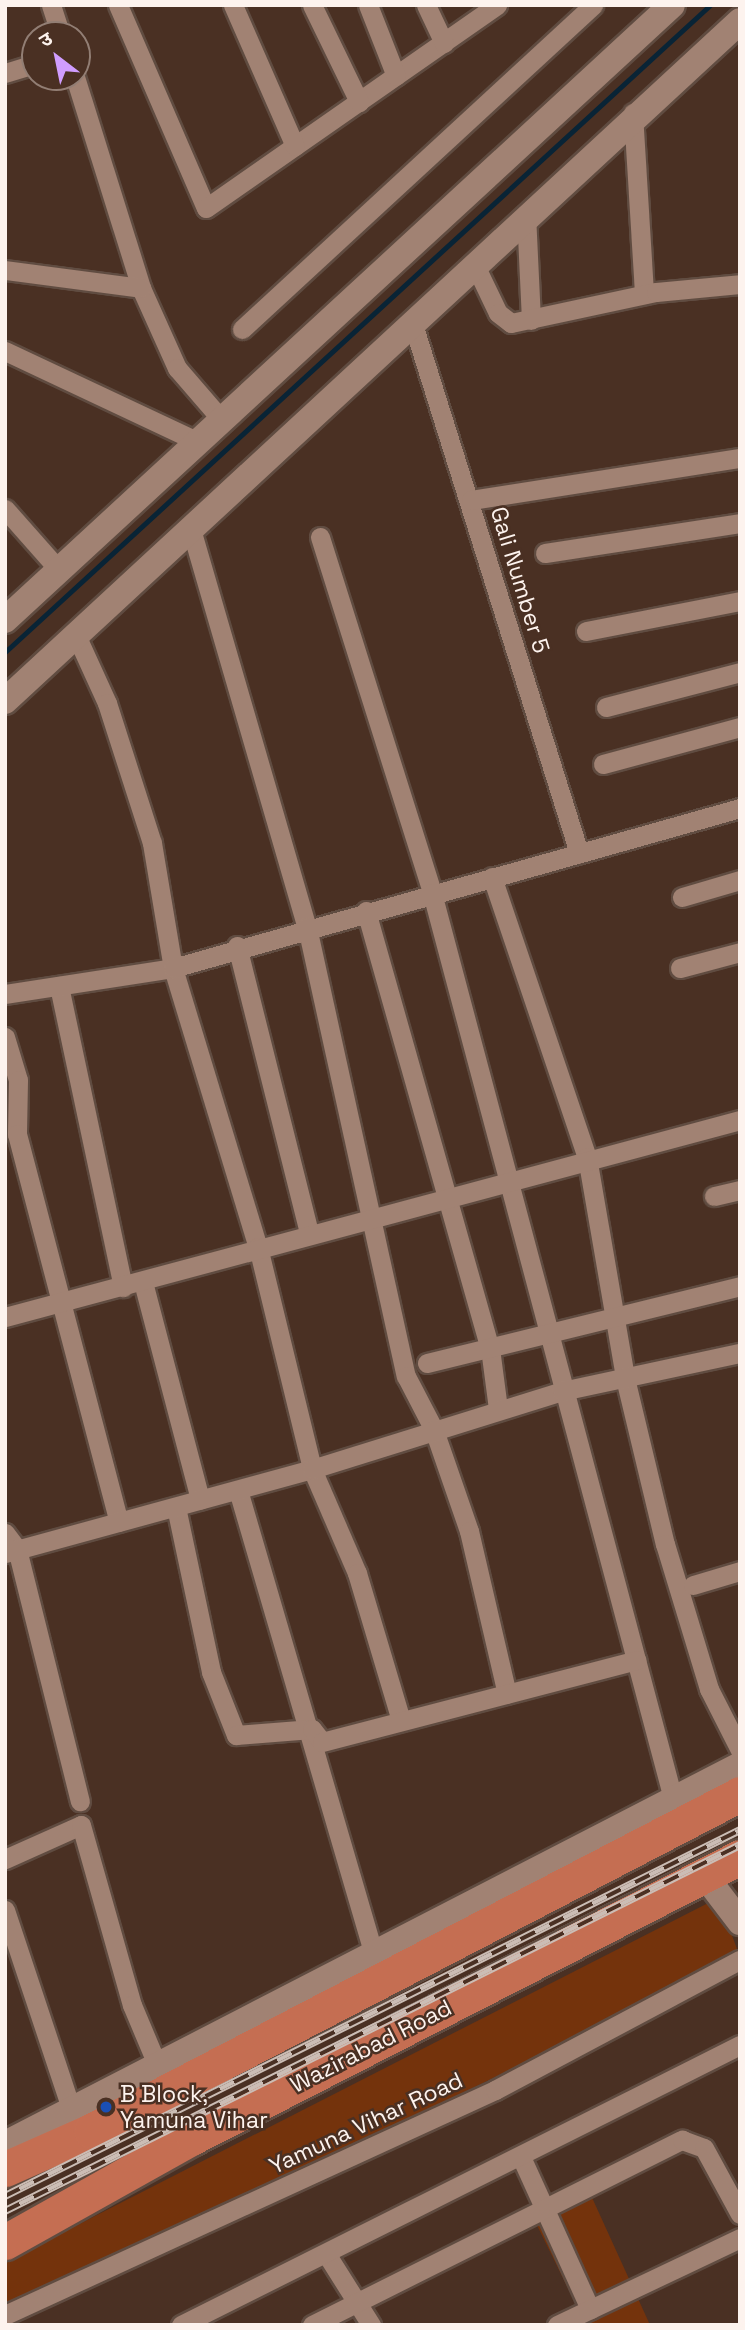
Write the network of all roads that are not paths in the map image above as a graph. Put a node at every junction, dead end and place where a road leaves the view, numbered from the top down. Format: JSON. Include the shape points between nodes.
{"nodes":[{"id":1,"x":118,"y":5,"type":"edge"},
{"id":2,"x":233,"y":5,"type":"edge"},
{"id":3,"x":312,"y":5,"type":"edge"},
{"id":4,"x":368,"y":5,"type":"edge"},
{"id":5,"x":426,"y":5,"type":"edge"},
{"id":6,"x":497,"y":5,"type":"edge"},
{"id":7,"x":593,"y":5,"type":"edge"},
{"id":8,"x":672,"y":5,"type":"edge"},
{"id":9,"x":470,"y":14,"type":"edge"},
{"id":10,"x":740,"y":21,"type":"edge"},
{"id":11,"x":444,"y":43,"type":"junction"},
{"id":12,"x":396,"y":76,"type":"junction"},
{"id":13,"x":79,"y":91,"type":"edge"},
{"id":14,"x":359,"y":102,"type":"junction"},
{"id":15,"x":633,"y":113,"type":"junction"},
{"id":16,"x":295,"y":146,"type":"junction"},
{"id":17,"x":526,"y":214,"type":"junction"},
{"id":18,"x":474,"y":263,"type":"junction"},
{"id":19,"x":5,"y":270,"type":"edge"},
{"id":20,"x":740,"y":284,"type":"edge"},
{"id":21,"x":141,"y":288,"type":"junction"},
{"id":22,"x":644,"y":294,"type":"junction"},
{"id":23,"x":531,"y":320,"type":"junction"},
{"id":24,"x":412,"y":321,"type":"junction"},
{"id":25,"x":242,"y":329,"type":"dead end"},
{"id":26,"x":5,"y":351,"type":"edge"},
{"id":27,"x":221,"y":419,"type":"junction"},
{"id":28,"x":198,"y":442,"type":"junction"},
{"id":29,"x":740,"y":458,"type":"edge"},
{"id":30,"x":471,"y":500,"type":"junction"},
{"id":31,"x":5,"y":509,"type":"edge"},
{"id":32,"x":740,"y":523,"type":"edge"},
{"id":33,"x":191,"y":529,"type":"junction"},
{"id":34,"x":320,"y":537,"type":"dead end"},
{"id":35,"x":545,"y":553,"type":"dead end"},
{"id":36,"x":59,"y":570,"type":"junction"},
{"id":37,"x":740,"y":601,"type":"edge"},
{"id":38,"x":5,"y":620,"type":"edge"},
{"id":39,"x":586,"y":631,"type":"dead end"},
{"id":40,"x":76,"y":635,"type":"junction"},
{"id":41,"x":740,"y":672,"type":"edge"},
{"id":42,"x":5,"y":701,"type":"edge"},
{"id":43,"x":606,"y":707,"type":"dead end"},
{"id":44,"x":740,"y":727,"type":"edge"},
{"id":45,"x":603,"y":764,"type":"dead end"},
{"id":46,"x":740,"y":808,"type":"edge"},
{"id":47,"x":579,"y":853,"type":"junction"},
{"id":48,"x":492,"y":877,"type":"junction"},
{"id":49,"x":740,"y":880,"type":"edge"},
{"id":50,"x":432,"y":893,"type":"junction"},
{"id":51,"x":682,"y":897,"type":"dead end"},
{"id":52,"x":366,"y":911,"type":"junction"},
{"id":53,"x":307,"y":927,"type":"junction"},
{"id":54,"x":237,"y":946,"type":"junction"},
{"id":55,"x":740,"y":952,"type":"edge"},
{"id":56,"x":173,"y":968,"type":"junction"},
{"id":57,"x":680,"y":968,"type":"dead end"},
{"id":58,"x":59,"y":986,"type":"junction"},
{"id":59,"x":5,"y":995,"type":"edge"},
{"id":60,"x":5,"y":1037,"type":"edge"},
{"id":61,"x":740,"y":1120,"type":"edge"},
{"id":62,"x":587,"y":1157,"type":"junction"},
{"id":63,"x":511,"y":1178,"type":"junction"},
{"id":64,"x":740,"y":1190,"type":"edge"},
{"id":65,"x":447,"y":1195,"type":"junction"},
{"id":66,"x":714,"y":1196,"type":"dead end"},
{"id":67,"x":372,"y":1215,"type":"junction"},
{"id":68,"x":309,"y":1232,"type":"junction"},
{"id":69,"x":258,"y":1247,"type":"junction"},
{"id":70,"x":143,"y":1282,"type":"junction"},
{"id":71,"x":740,"y":1286,"type":"edge"},
{"id":72,"x":123,"y":1287,"type":"junction"},
{"id":73,"x":63,"y":1302,"type":"junction"},
{"id":74,"x":5,"y":1317,"type":"edge"},
{"id":75,"x":618,"y":1318,"type":"junction"},
{"id":76,"x":554,"y":1333,"type":"junction"},
{"id":77,"x":491,"y":1348,"type":"junction"},
{"id":78,"x":740,"y":1353,"type":"edge"},
{"id":79,"x":427,"y":1363,"type":"dead end"},
{"id":80,"x":625,"y":1378,"type":"junction"},
{"id":81,"x":562,"y":1391,"type":"junction"},
{"id":82,"x":498,"y":1409,"type":"junction"},
{"id":83,"x":434,"y":1430,"type":"junction"},
{"id":84,"x":312,"y":1469,"type":"junction"},
{"id":85,"x":238,"y":1490,"type":"junction"},
{"id":86,"x":200,"y":1500,"type":"junction"},
{"id":87,"x":176,"y":1507,"type":"junction"},
{"id":88,"x":119,"y":1522,"type":"junction"},
{"id":89,"x":5,"y":1533,"type":"edge"},
{"id":90,"x":11,"y":1551,"type":"edge"},
{"id":91,"x":740,"y":1571,"type":"edge"},
{"id":92,"x":693,"y":1586,"type":"dead end"},
{"id":93,"x":636,"y":1660,"type":"junction"},
{"id":94,"x":507,"y":1694,"type":"junction"},
{"id":95,"x":401,"y":1721,"type":"junction"},
{"id":96,"x":312,"y":1729,"type":"junction"},
{"id":97,"x":740,"y":1750,"type":"edge"},
{"id":98,"x":740,"y":1765,"type":"edge"},
{"id":99,"x":740,"y":1794,"type":"edge"},
{"id":100,"x":80,"y":1801,"type":"dead end"},
{"id":101,"x":676,"y":1811,"type":"junction"},
{"id":102,"x":740,"y":1857,"type":"edge"},
{"id":103,"x":5,"y":1859,"type":"edge"},
{"id":104,"x":705,"y":1876,"type":"junction"},
{"id":105,"x":5,"y":1910,"type":"edge"},
{"id":106,"x":740,"y":1922,"type":"edge"},
{"id":107,"x":374,"y":1954,"type":"junction"},
{"id":108,"x":740,"y":1959,"type":"edge"},
{"id":109,"x":740,"y":2045,"type":"edge"},
{"id":110,"x":163,"y":2078,"type":"junction"},
{"id":111,"x":73,"y":2114,"type":"junction"},
{"id":112,"x":113,"y":2120,"type":"junction"},
{"id":113,"x":193,"y":2137,"type":"junction"},
{"id":114,"x":5,"y":2144,"type":"edge"},
{"id":115,"x":523,"y":2159,"type":"junction"},
{"id":116,"x":139,"y":2168,"type":"junction"},
{"id":117,"x":5,"y":2169,"type":"edge"},
{"id":118,"x":546,"y":2211,"type":"junction"},
{"id":119,"x":740,"y":2214,"type":"edge"},
{"id":120,"x":740,"y":2238,"type":"edge"},
{"id":121,"x":5,"y":2242,"type":"edge"},
{"id":122,"x":327,"y":2255,"type":"junction"},
{"id":123,"x":360,"y":2301,"type":"junction"},
{"id":124,"x":590,"y":2309,"type":"junction"},
{"id":125,"x":5,"y":2315,"type":"edge"},
{"id":126,"x":181,"y":2325,"type":"edge"},
{"id":127,"x":312,"y":2325,"type":"edge"},
{"id":128,"x":371,"y":2325,"type":"edge"},
{"id":129,"x":557,"y":2325,"type":"edge"}],
"edges":[{"from":1,"to":16,"type":"street","via":[[206,208]]},
{"from":2,"to":16,"type":"street"},
{"from":3,"to":14,"type":"street"},
{"from":4,"to":12,"type":"street"},
{"from":5,"to":11,"type":"street"},
{"from":6,"to":9,"type":"street"},
{"from":7,"to":25,"type":"street"},
{"from":8,"to":27,"type":"street","via":[[372,288]]},
{"from":9,"to":11,"type":"street"},
{"from":10,"to":15,"type":"street"},
{"from":11,"to":12,"type":"street"},
{"from":12,"to":14,"type":"street"},
{"from":13,"to":21,"type":"street"},
{"from":14,"to":16,"type":"street"},
{"from":15,"to":17,"type":"street"},
{"from":15,"to":22,"type":"street"},
{"from":17,"to":18,"type":"street"},
{"from":17,"to":23,"type":"street"},
{"from":18,"to":23,"type":"street","via":[[504,320]]},
{"from":18,"to":24,"type":"street"},
{"from":19,"to":21,"type":"street"},
{"from":20,"to":22,"type":"street"},
{"from":21,"to":27,"type":"street","via":[[177,368]]},
{"from":22,"to":23,"type":"street"},
{"from":24,"to":30,"type":"street","name":"Gali Number 5"},
{"from":24,"to":33,"type":"street"},
{"from":26,"to":28,"type":"street"},
{"from":27,"to":28,"type":"street"},
{"from":28,"to":36,"type":"street"},
{"from":29,"to":30,"type":"street"},
{"from":30,"to":47,"type":"street","name":"Gali Number 5"},
{"from":31,"to":36,"type":"street"},
{"from":32,"to":35,"type":"street"},
{"from":33,"to":40,"type":"street"},
{"from":33,"to":53,"type":"street"},
{"from":34,"to":50,"type":"street"},
{"from":36,"to":38,"type":"street"},
{"from":37,"to":39,"type":"street"},
{"from":40,"to":42,"type":"street"},
{"from":40,"to":56,"type":"street","via":[[107,703],[152,843]]},
{"from":41,"to":43,"type":"street"},
{"from":44,"to":45,"type":"street"},
{"from":46,"to":47,"type":"street"},
{"from":47,"to":48,"type":"street"},
{"from":48,"to":50,"type":"street"},
{"from":48,"to":62,"type":"street"},
{"from":49,"to":51,"type":"street"},
{"from":50,"to":52,"type":"street"},
{"from":50,"to":63,"type":"street"},
{"from":52,"to":53,"type":"street"},
{"from":52,"to":65,"type":"street"},
{"from":53,"to":54,"type":"street"},
{"from":53,"to":67,"type":"street"},
{"from":54,"to":56,"type":"street"},
{"from":54,"to":68,"type":"street"},
{"from":55,"to":57,"type":"street"},
{"from":56,"to":58,"type":"street"},
{"from":56,"to":69,"type":"street"},
{"from":58,"to":59,"type":"street"},
{"from":58,"to":72,"type":"street"},
{"from":60,"to":73,"type":"street","via":[[18,1080],[17,1134]]},
{"from":61,"to":62,"type":"street"},
{"from":62,"to":63,"type":"street"},
{"from":62,"to":75,"type":"street","via":[[595,1223]]},
{"from":63,"to":65,"type":"street"},
{"from":63,"to":76,"type":"street"},
{"from":64,"to":66,"type":"street"},
{"from":65,"to":67,"type":"street"},
{"from":65,"to":77,"type":"street"},
{"from":67,"to":68,"type":"street"},
{"from":67,"to":83,"type":"street","via":[[406,1376]]},
{"from":68,"to":69,"type":"street"},
{"from":69,"to":70,"type":"street"},
{"from":69,"to":84,"type":"street"},
{"from":70,"to":72,"type":"street"},
{"from":70,"to":86,"type":"street"},
{"from":71,"to":75,"type":"street"},
{"from":72,"to":73,"type":"street"},
{"from":73,"to":74,"type":"street"},
{"from":73,"to":88,"type":"street"},
{"from":75,"to":76,"type":"street"},
{"from":75,"to":80,"type":"street"},
{"from":76,"to":77,"type":"street"},
{"from":76,"to":81,"type":"street"},
{"from":77,"to":79,"type":"street"},
{"from":77,"to":82,"type":"street"},
{"from":78,"to":80,"type":"street"},
{"from":80,"to":81,"type":"street"},
{"from":80,"to":97,"type":"street","via":[[709,1689]]},
{"from":81,"to":82,"type":"street"},
{"from":81,"to":93,"type":"street"},
{"from":82,"to":83,"type":"street"},
{"from":83,"to":84,"type":"street"},
{"from":83,"to":94,"type":"street","via":[[469,1531]]},
{"from":84,"to":85,"type":"street"},
{"from":84,"to":95,"type":"street","via":[[357,1573]]},
{"from":85,"to":86,"type":"street"},
{"from":85,"to":96,"type":"street"},
{"from":86,"to":87,"type":"street"},
{"from":87,"to":88,"type":"street"},
{"from":87,"to":96,"type":"street","via":[[229,1729],[236,1735]]},
{"from":88,"to":90,"type":"street"},
{"from":89,"to":90,"type":"street"},
{"from":90,"to":100,"type":"street"},
{"from":91,"to":92,"type":"street"},
{"from":93,"to":94,"type":"street"},
{"from":93,"to":101,"type":"street"},
{"from":94,"to":95,"type":"street"},
{"from":95,"to":96,"type":"street","via":[[321,1742]]},
{"from":96,"to":107,"type":"street"},
{"from":98,"to":101,"type":"street"},
{"from":99,"to":101,"type":"highway"},
{"from":101,"to":107,"type":"street"},
{"from":101,"to":110,"type":"highway"},
{"from":102,"to":104,"type":"highway","name":"Wazirabad Road"},
{"from":103,"to":110,"type":"street","via":[[81,1825],[132,2006]]},
{"from":104,"to":106,"type":"street"},
{"from":104,"to":113,"type":"highway","name":"Wazirabad Road"},
{"from":105,"to":111,"type":"street"},
{"from":107,"to":110,"type":"street"},
{"from":108,"to":125,"type":"street","name":"Yamuna Vihar Road","via":[[495,2090]]},
{"from":109,"to":115,"type":"street"},
{"from":110,"to":111,"type":"street"},
{"from":110,"to":112,"type":"highway"},
{"from":110,"to":113,"type":"highway"},
{"from":111,"to":114,"type":"street"},
{"from":112,"to":116,"type":"highway"},
{"from":112,"to":117,"type":"highway"},
{"from":113,"to":116,"type":"highway","name":"Wazirabad Road"},
{"from":115,"to":118,"type":"street"},
{"from":115,"to":122,"type":"street"},
{"from":116,"to":121,"type":"highway","name":"Wazirabad Road"},
{"from":118,"to":119,"type":"street","via":[[665,2148],[695,2140]]},
{"from":118,"to":123,"type":"street"},
{"from":118,"to":124,"type":"street"},
{"from":120,"to":124,"type":"street"},
{"from":122,"to":123,"type":"street"},
{"from":122,"to":126,"type":"street"},
{"from":123,"to":127,"type":"street"},
{"from":123,"to":128,"type":"street"},
{"from":124,"to":129,"type":"street"}]}
